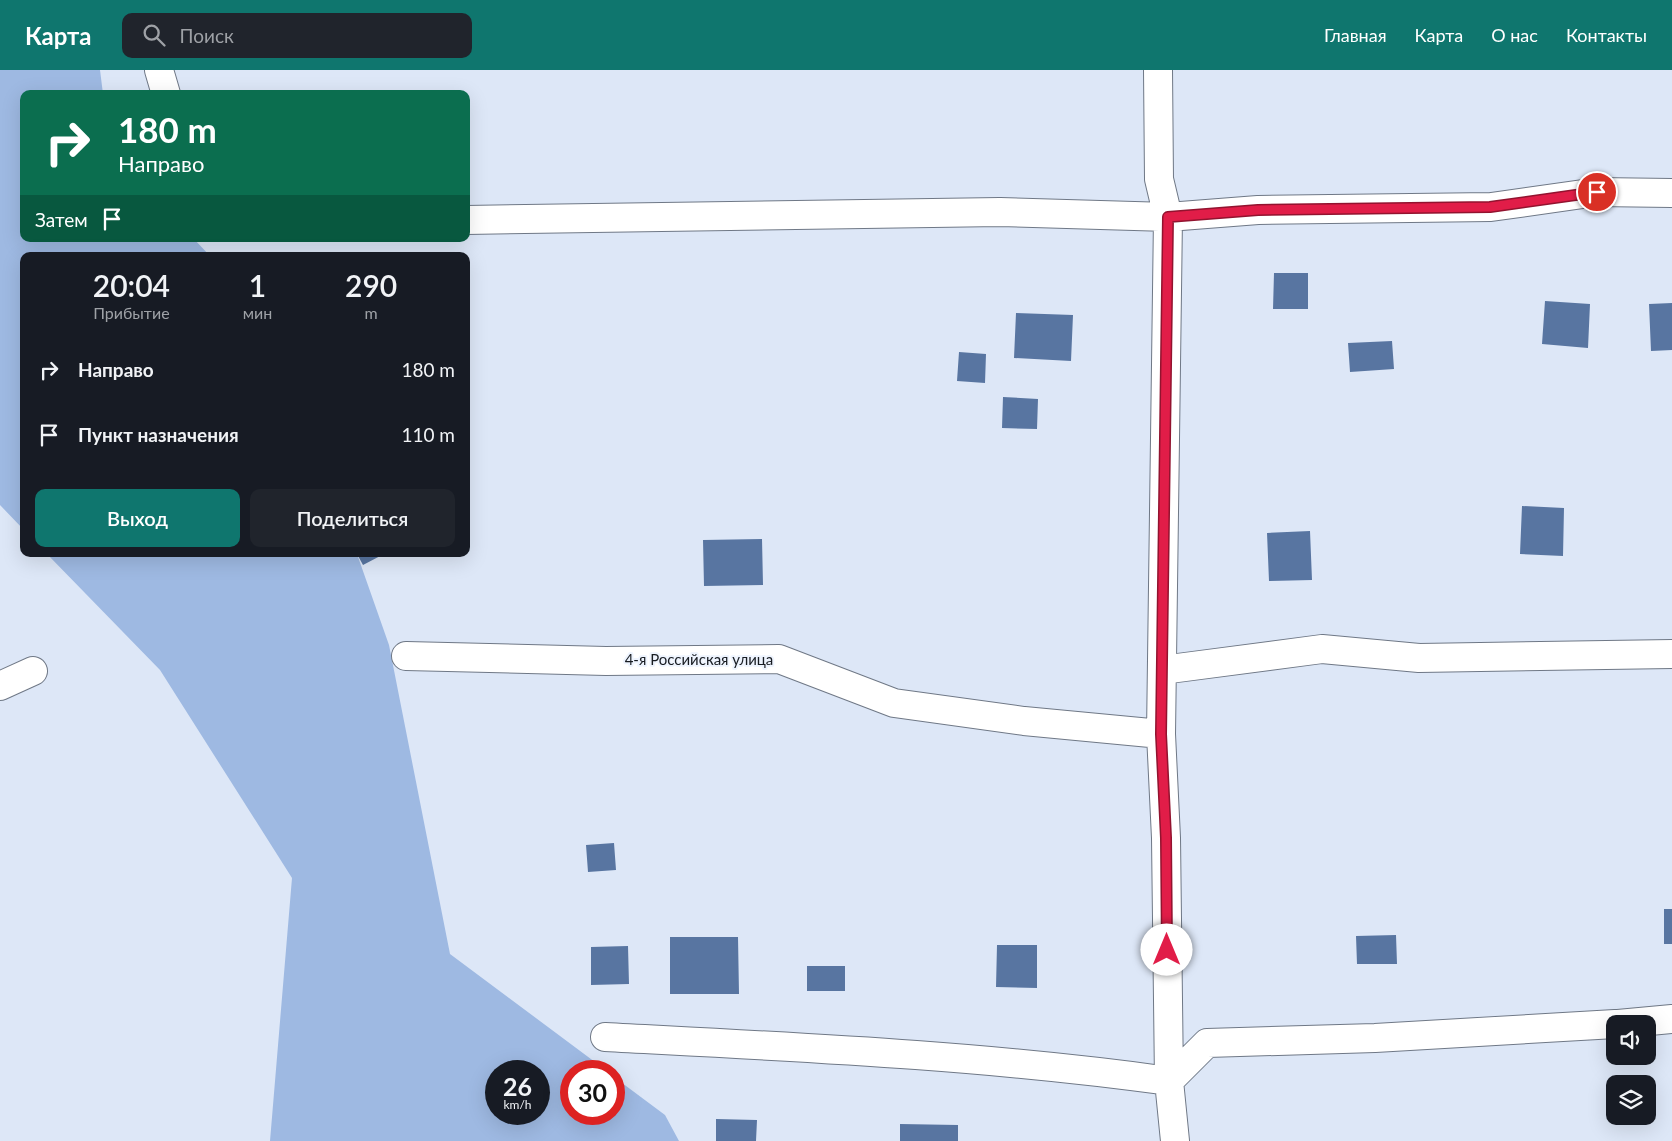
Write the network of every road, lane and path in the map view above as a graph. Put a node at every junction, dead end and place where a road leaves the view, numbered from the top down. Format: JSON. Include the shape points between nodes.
{"nodes":[{"id":1,"x":159,"y":70,"type":"edge"},
{"id":2,"x":1158,"y":70,"type":"edge"},
{"id":3,"x":165,"y":90,"type":"edge"},
{"id":4,"x":1672,"y":193,"type":"edge"},
{"id":5,"x":1168,"y":217,"type":"junction"},
{"id":6,"x":470,"y":220,"type":"edge"},
{"id":7,"x":1672,"y":654,"type":"edge"},
{"id":8,"x":406,"y":656,"type":"dead end"},
{"id":9,"x":1162,"y":670,"type":"junction"},
{"id":10,"x":33,"y":671,"type":"dead end"},
{"id":11,"x":0,"y":686,"type":"edge"},
{"id":12,"x":1161,"y":734,"type":"junction"},
{"id":13,"x":1672,"y":1019,"type":"edge"},
{"id":14,"x":1656,"y":1020,"type":"edge"},
{"id":15,"x":1606,"y":1025,"type":"edge"},
{"id":16,"x":605,"y":1037,"type":"dead end"},
{"id":17,"x":1168,"y":1081,"type":"junction"},
{"id":18,"x":1175,"y":1141,"type":"edge"}],
"edges":[{"from":1,"to":3,"type":"street"},
{"from":2,"to":5,"type":"street","via":[[1159,179]]},
{"from":4,"to":5,"type":"street","via":[[1597,192],[1490,207],[1258,210]]},
{"from":5,"to":6,"type":"street","via":[[1000,212]]},
{"from":5,"to":9,"type":"street"},
{"from":7,"to":9,"type":"street","via":[[1419,658],[1322,649]]},
{"from":8,"to":12,"type":"street","name":"4-я Российская улица","via":[[606,661],[779,659],[894,703],[1024,721]]},
{"from":9,"to":12,"type":"street"},
{"from":10,"to":11,"type":"street"},
{"from":12,"to":17,"type":"street","via":[[1166,838]]},
{"from":13,"to":14,"type":"street"},
{"from":15,"to":17,"type":"street","via":[[1375,1038],[1207,1043]]},
{"from":16,"to":17,"type":"street","via":[[971,1059]]},
{"from":17,"to":18,"type":"street"}]}
